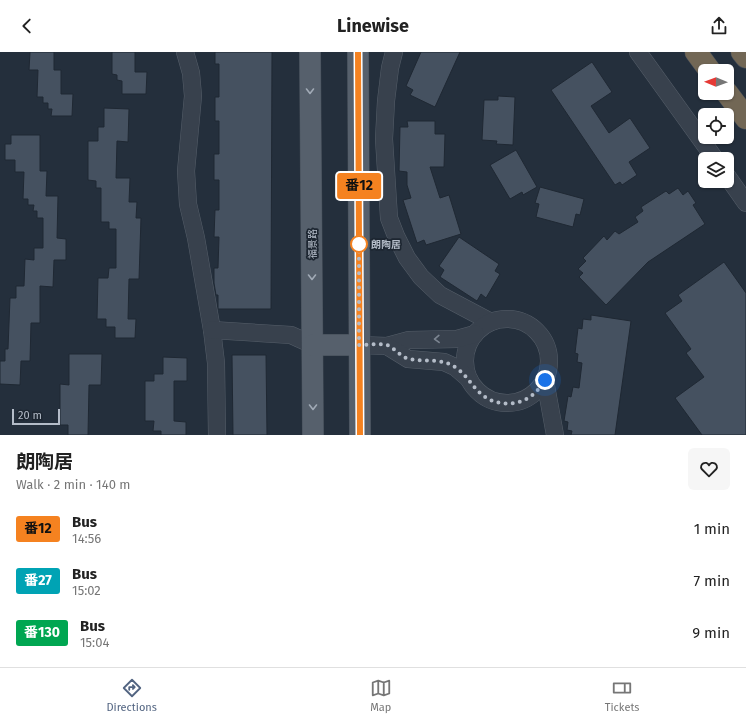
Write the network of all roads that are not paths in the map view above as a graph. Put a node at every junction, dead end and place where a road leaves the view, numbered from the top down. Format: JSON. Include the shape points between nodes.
{"nodes":[{"id":1,"x":185,"y":52,"type":"edge"},
{"id":2,"x":310,"y":52,"type":"edge"},
{"id":3,"x":358,"y":52,"type":"edge"},
{"id":4,"x":394,"y":52,"type":"edge"},
{"id":5,"x":638,"y":52,"type":"edge"},
{"id":6,"x":696,"y":52,"type":"edge"},
{"id":7,"x":742,"y":52,"type":"edge"},
{"id":8,"x":746,"y":57,"type":"edge"},
{"id":9,"x":705,"y":64,"type":"edge"},
{"id":10,"x":732,"y":100,"type":"edge"},
{"id":11,"x":746,"y":118,"type":"edge"},
{"id":12,"x":710,"y":152,"type":"edge"},
{"id":13,"x":734,"y":186,"type":"edge"},
{"id":14,"x":746,"y":203,"type":"edge"},
{"id":15,"x":491,"y":322,"type":"junction"},
{"id":16,"x":212,"y":330,"type":"junction"},
{"id":17,"x":475,"y":334,"type":"junction"},
{"id":18,"x":312,"y":345,"type":"junction"},
{"id":19,"x":359,"y":345,"type":"junction"},
{"id":20,"x":387,"y":346,"type":"junction"},
{"id":21,"x":469,"y":379,"type":"junction"},
{"id":22,"x":545,"y":380,"type":"junction"},
{"id":23,"x":217,"y":435,"type":"edge"},
{"id":24,"x":313,"y":435,"type":"edge"},
{"id":25,"x":360,"y":435,"type":"edge"},
{"id":26,"x":555,"y":435,"type":"edge"}],
"edges":[{"from":1,"to":16,"type":"lane","via":[[191,73],[193,96],[186,171],[188,204]]},
{"from":2,"to":18,"type":"main road","name":"福景路","one_way":true},
{"from":3,"to":19,"type":"main road"},
{"from":4,"to":15,"type":"lane","via":[[386,101],[384,139],[388,210],[393,230],[407,258],[421,277],[440,295]]},
{"from":5,"to":12,"type":"lane"},
{"from":6,"to":9,"type":"highway"},
{"from":7,"to":8,"type":"highway"},
{"from":10,"to":11,"type":"highway"},
{"from":13,"to":14,"type":"lane"},
{"from":15,"to":17,"type":"lane"},
{"from":15,"to":22,"type":"lane","via":[[509,318],[527,323],[536,329],[548,348],[549,364]]},
{"from":16,"to":18,"type":"lane","via":[[291,335]]},
{"from":16,"to":23,"type":"lane","via":[[216,363]]},
{"from":17,"to":20,"type":"lane","one_way":true,"via":[[457,339],[409,340]]},
{"from":17,"to":21,"type":"lane","via":[[466,355]]},
{"from":18,"to":19,"type":"main road"},
{"from":18,"to":24,"type":"main road","name":"福景路","one_way":true},
{"from":19,"to":20,"type":"lane"},
{"from":19,"to":25,"type":"main road"},
{"from":20,"to":21,"type":"lane","via":[[408,359],[444,362],[455,367]]},
{"from":21,"to":22,"type":"lane","via":[[481,394],[500,403],[522,401],[539,389]]},
{"from":22,"to":26,"type":"lane"}]}
